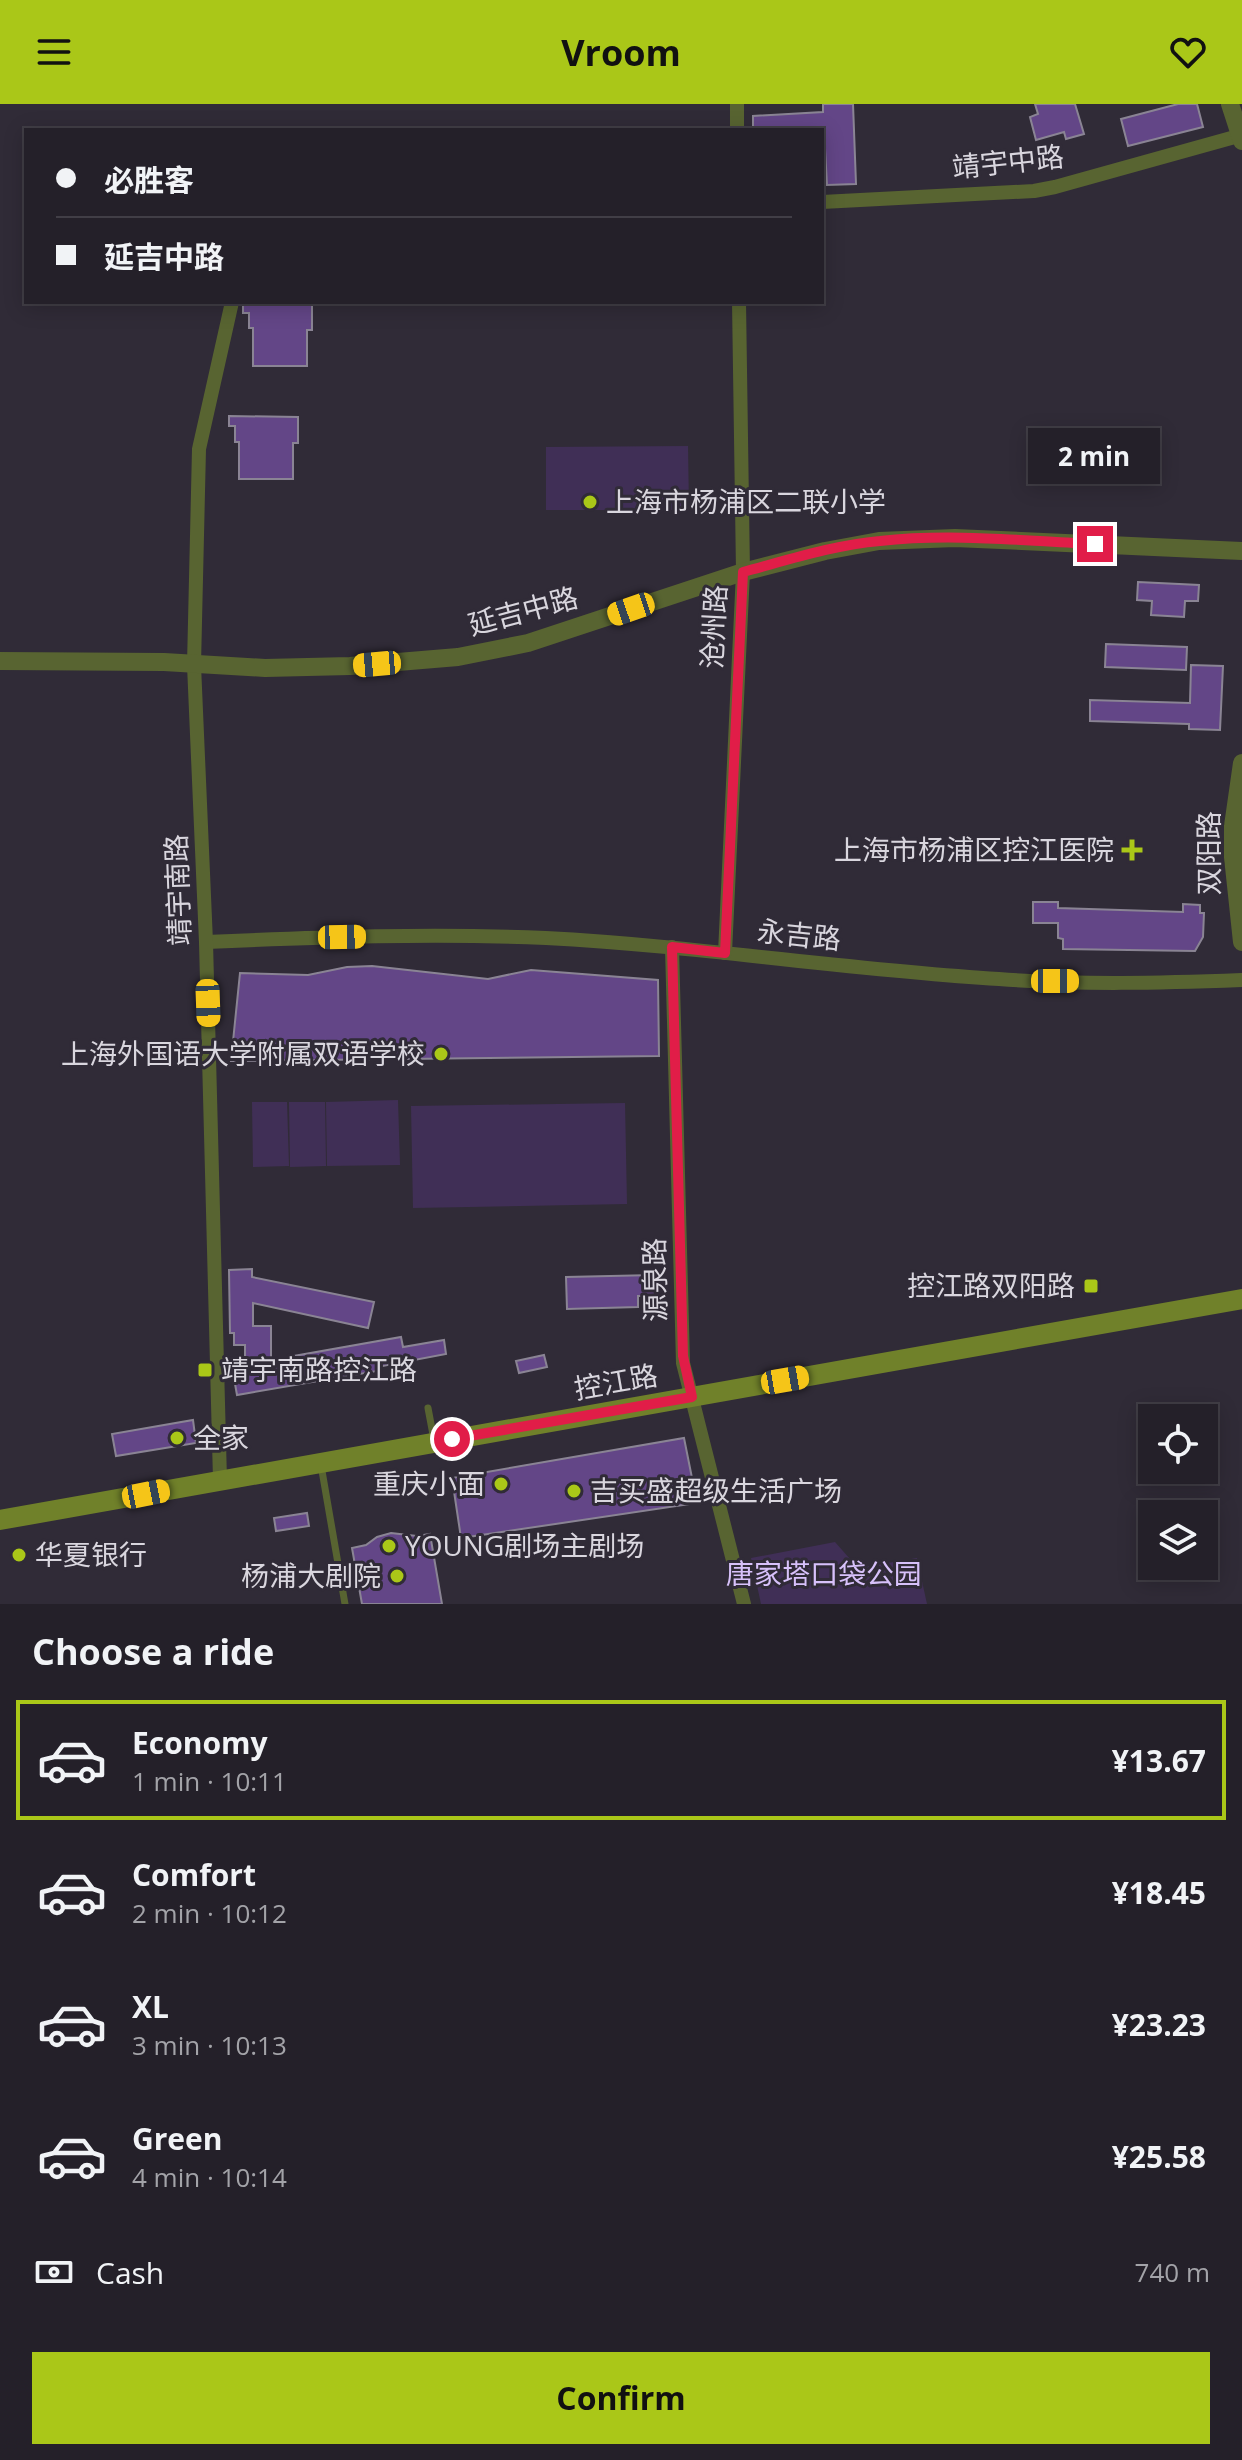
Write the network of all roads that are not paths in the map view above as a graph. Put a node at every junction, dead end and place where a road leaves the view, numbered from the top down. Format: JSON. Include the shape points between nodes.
{"nodes":[{"id":1,"x":737,"y":104,"type":"edge"},
{"id":2,"x":1230,"y":104,"type":"edge"},
{"id":3,"x":737,"y":128,"type":"edge"},
{"id":4,"x":1241,"y":137,"type":"edge"},
{"id":5,"x":824,"y":202,"type":"edge"},
{"id":6,"x":232,"y":304,"type":"edge"},
{"id":7,"x":739,"y":304,"type":"edge"},
{"id":8,"x":1242,"y":551,"type":"edge"},
{"id":9,"x":743,"y":572,"type":"junction"},
{"id":10,"x":0,"y":661,"type":"edge"},
{"id":11,"x":194,"y":665,"type":"junction"},
{"id":12,"x":1242,"y":769,"type":"edge"},
{"id":13,"x":206,"y":942,"type":"junction"},
{"id":14,"x":1242,"y":942,"type":"edge"},
{"id":15,"x":672,"y":947,"type":"junction"},
{"id":16,"x":725,"y":953,"type":"junction"},
{"id":17,"x":1242,"y":980,"type":"edge"},
{"id":18,"x":1242,"y":1299,"type":"edge"},
{"id":19,"x":692,"y":1397,"type":"junction"},
{"id":20,"x":428,"y":1408,"type":"dead end"},
{"id":21,"x":435,"y":1442,"type":"junction"},
{"id":22,"x":320,"y":1462,"type":"junction"},
{"id":23,"x":220,"y":1480,"type":"junction"},
{"id":24,"x":0,"y":1520,"type":"edge"},
{"id":25,"x":345,"y":1604,"type":"edge"},
{"id":26,"x":744,"y":1604,"type":"edge"}],
"edges":[{"from":1,"to":3,"type":"street"},
{"from":2,"to":4,"type":"street"},
{"from":4,"to":5,"type":"street","name":"靖宇中路","via":[[1034,191]]},
{"from":6,"to":11,"type":"street","name":"靖宇南路","via":[[199,449]]},
{"from":7,"to":9,"type":"street","name":"沧州路"},
{"from":8,"to":9,"type":"street","name":"延吉中路","via":[[955,538],[879,541]]},
{"from":9,"to":11,"type":"street","name":"延吉中路","via":[[528,643],[458,657],[350,666]]},
{"from":9,"to":16,"type":"street","name":"沧州路"},
{"from":10,"to":11,"type":"street","name":"延吉中路"},
{"from":11,"to":13,"type":"street","name":"靖宇南路"},
{"from":12,"to":14,"type":"street","name":"双阳路","via":[[1233,826]]},
{"from":13,"to":15,"type":"street","name":"永吉路","via":[[466,935]]},
{"from":13,"to":23,"type":"street","name":"靖宇南路"},
{"from":15,"to":16,"type":"street","name":"永吉路"},
{"from":15,"to":19,"type":"street","name":"源泉路","via":[[683,1356]]},
{"from":16,"to":17,"type":"street","name":"永吉路","via":[[1002,980]]},
{"from":18,"to":19,"type":"main road","name":"控江路"},
{"from":19,"to":21,"type":"main road","name":"控江路"},
{"from":19,"to":26,"type":"street","name":"源泉路"},
{"from":20,"to":21,"type":"lane"},
{"from":21,"to":22,"type":"main road","name":"控江路"},
{"from":22,"to":23,"type":"main road","name":"控江路"},
{"from":22,"to":25,"type":"lane"},
{"from":23,"to":24,"type":"main road","name":"控江路"}]}
